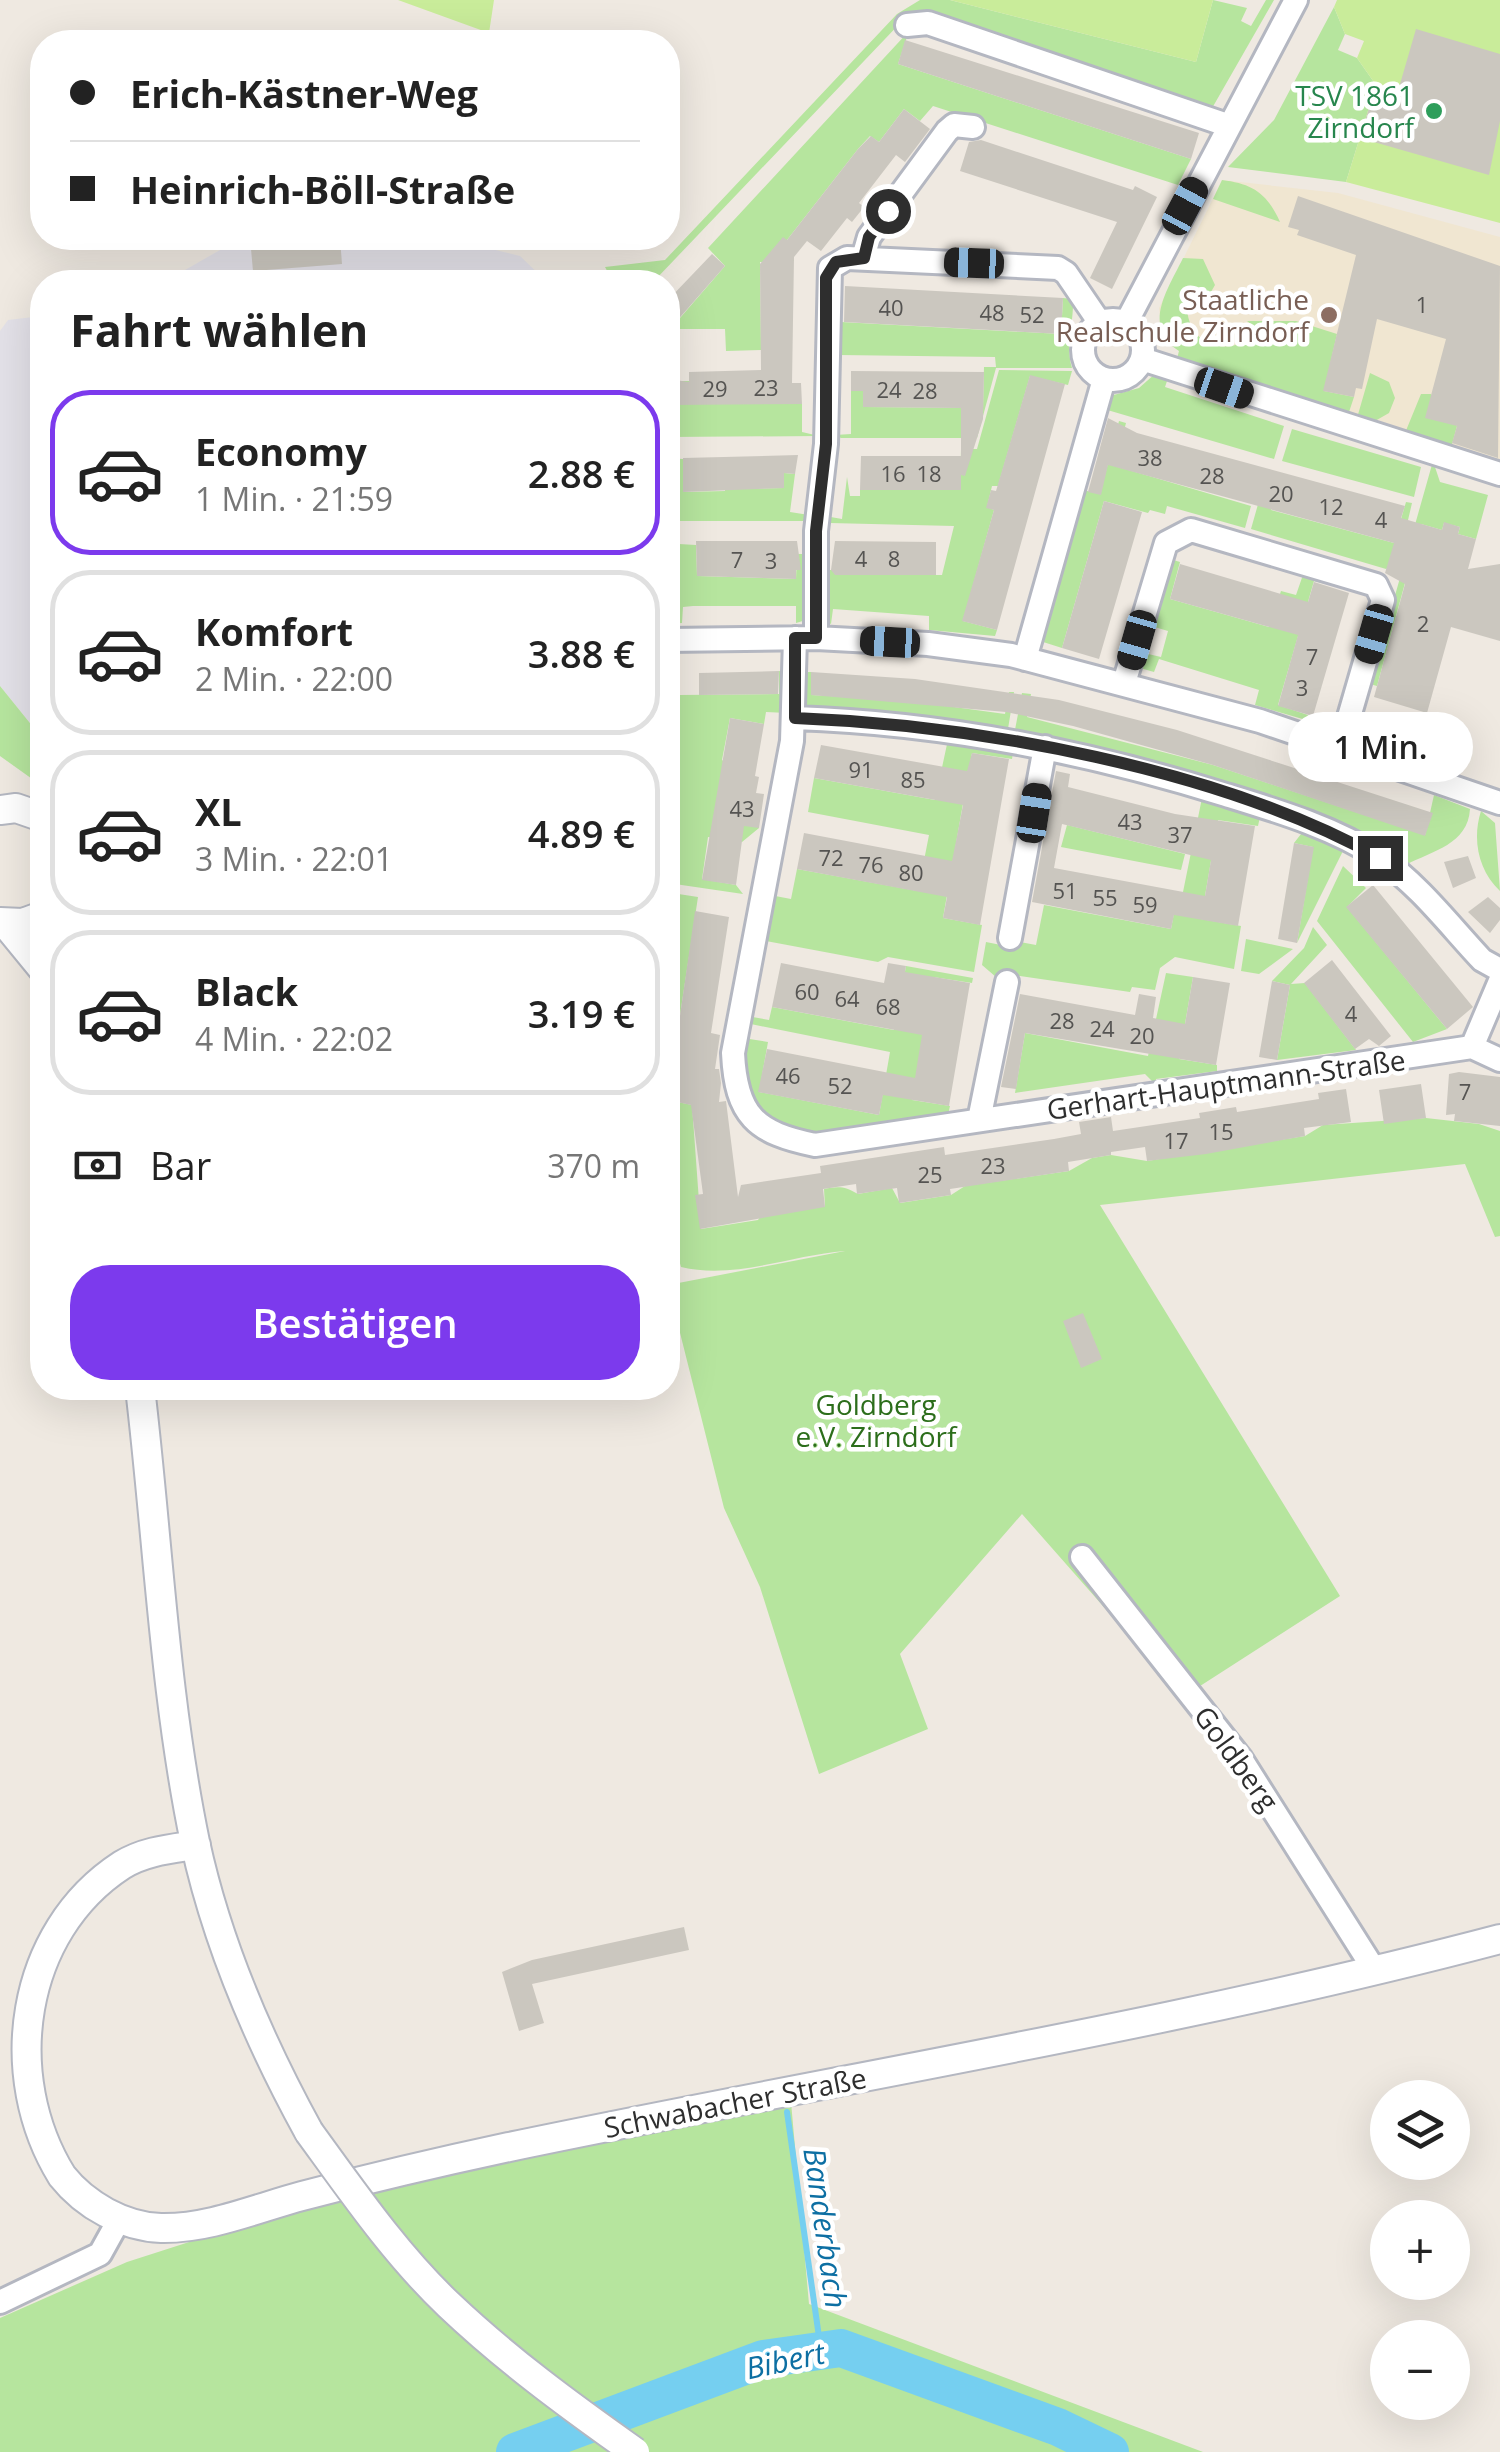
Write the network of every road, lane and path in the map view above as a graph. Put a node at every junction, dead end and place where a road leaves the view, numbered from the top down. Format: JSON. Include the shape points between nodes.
{"nodes":[{"id":1,"x":1296,"y":0,"type":"edge"},
{"id":2,"x":907,"y":25,"type":"dead end"},
{"id":3,"x":1227,"y":124,"type":"junction"},
{"id":4,"x":972,"y":128,"type":"dead end"},
{"id":5,"x":864,"y":258,"type":"junction"},
{"id":6,"x":1100,"y":323,"type":"junction"},
{"id":7,"x":1126,"y":323,"type":"junction"},
{"id":8,"x":1142,"y":359,"type":"junction"},
{"id":9,"x":1104,"y":379,"type":"junction"},
{"id":10,"x":1500,"y":474,"type":"edge"},
{"id":11,"x":805,"y":638,"type":"junction"},
{"id":12,"x":680,"y":640,"type":"edge"},
{"id":13,"x":1025,"y":659,"type":"junction"},
{"id":14,"x":1124,"y":683,"type":"junction"},
{"id":15,"x":795,"y":718,"type":"junction"},
{"id":16,"x":1044,"y":747,"type":"junction"},
{"id":17,"x":1340,"y":748,"type":"junction"},
{"id":18,"x":1500,"y":803,"type":"edge"},
{"id":19,"x":30,"y":918,"type":"edge"},
{"id":20,"x":3,"y":923,"type":"edge"},
{"id":21,"x":1010,"y":938,"type":"dead end"},
{"id":22,"x":30,"y":954,"type":"edge"},
{"id":23,"x":1500,"y":970,"type":"edge"},
{"id":24,"x":1500,"y":981,"type":"edge"},
{"id":25,"x":1007,"y":982,"type":"dead end"},
{"id":26,"x":1472,"y":1048,"type":"junction"},
{"id":27,"x":1500,"y":1060,"type":"edge"},
{"id":28,"x":980,"y":1120,"type":"junction"},
{"id":29,"x":141,"y":1400,"type":"edge"},
{"id":30,"x":1082,"y":1557,"type":"dead end"},
{"id":31,"x":196,"y":1844,"type":"junction"},
{"id":32,"x":1500,"y":1939,"type":"edge"},
{"id":33,"x":1376,"y":1970,"type":"junction"},
{"id":34,"x":120,"y":2218,"type":"junction"},
{"id":35,"x":0,"y":2302,"type":"edge"},
{"id":36,"x":635,"y":2452,"type":"edge"}],
"edges":[{"from":1,"to":3,"type":"street"},
{"from":2,"to":3,"type":"street","via":[[928,22]]},
{"from":3,"to":7,"type":"street"},
{"from":4,"to":5,"type":"street","via":[[946,130],[869,237]]},
{"from":5,"to":6,"type":"street","via":[[1058,268]]},
{"from":5,"to":11,"type":"street","name":"Gerhart-Hauptmann-Straße","via":[[836,262],[826,278],[826,444]]},
{"from":6,"to":7,"type":"street"},
{"from":6,"to":9,"type":"street","via":[[1083,345],[1084,359]]},
{"from":7,"to":8,"type":"street","via":[[1143,345]]},
{"from":8,"to":9,"type":"street","via":[[1120,380]]},
{"from":8,"to":10,"type":"street"},
{"from":9,"to":13,"type":"street"},
{"from":11,"to":12,"type":"street"},
{"from":11,"to":13,"type":"street","via":[[928,644]]},
{"from":11,"to":15,"type":"street","name":"Gerhart-Hauptmann-Straße"},
{"from":13,"to":14,"type":"street"},
{"from":14,"to":17,"type":"street"},
{"from":14,"to":17,"type":"street","via":[[1166,542],[1192,530],[1344,575],[1376,585],[1384,600]]},
{"from":15,"to":16,"type":"street","via":[[906,723]]},
{"from":15,"to":28,"type":"street","name":"Gerhart-Hauptmann-Straße","via":[[733,1054],[734,1086],[756,1124],[778,1138],[815,1145]]},
{"from":16,"to":21,"type":"street"},
{"from":16,"to":23,"type":"street","via":[[1191,784],[1351,842],[1397,872],[1482,960]]},
{"from":17,"to":18,"type":"street"},
{"from":19,"to":20,"type":"street"},
{"from":20,"to":22,"type":"street"},
{"from":24,"to":26,"type":"street"},
{"from":25,"to":28,"type":"street"},
{"from":26,"to":27,"type":"street"},
{"from":26,"to":28,"type":"street","name":"Gerhart-Hauptmann-Straße"},
{"from":29,"to":31,"type":"street","via":[[163,1618]]},
{"from":30,"to":33,"type":"street","name":"Goldberg","via":[[1242,1759]]},
{"from":31,"to":34,"type":"street","name":"Schwabacher Straße","via":[[138,1858],[87,1892],[59,1923],[23,2008],[20,2086],[37,2138],[77,2193]]},
{"from":31,"to":36,"type":"street","bridge":true,"via":[[245,2004],[309,2132],[446,2302],[536,2382]]},
{"from":32,"to":33,"type":"street","name":"Schwabacher Straße"},
{"from":33,"to":34,"type":"street","name":"Schwabacher Straße","via":[[419,2167],[198,2224],[163,2228]]},
{"from":34,"to":35,"type":"street","via":[[100,2254]]}]}
